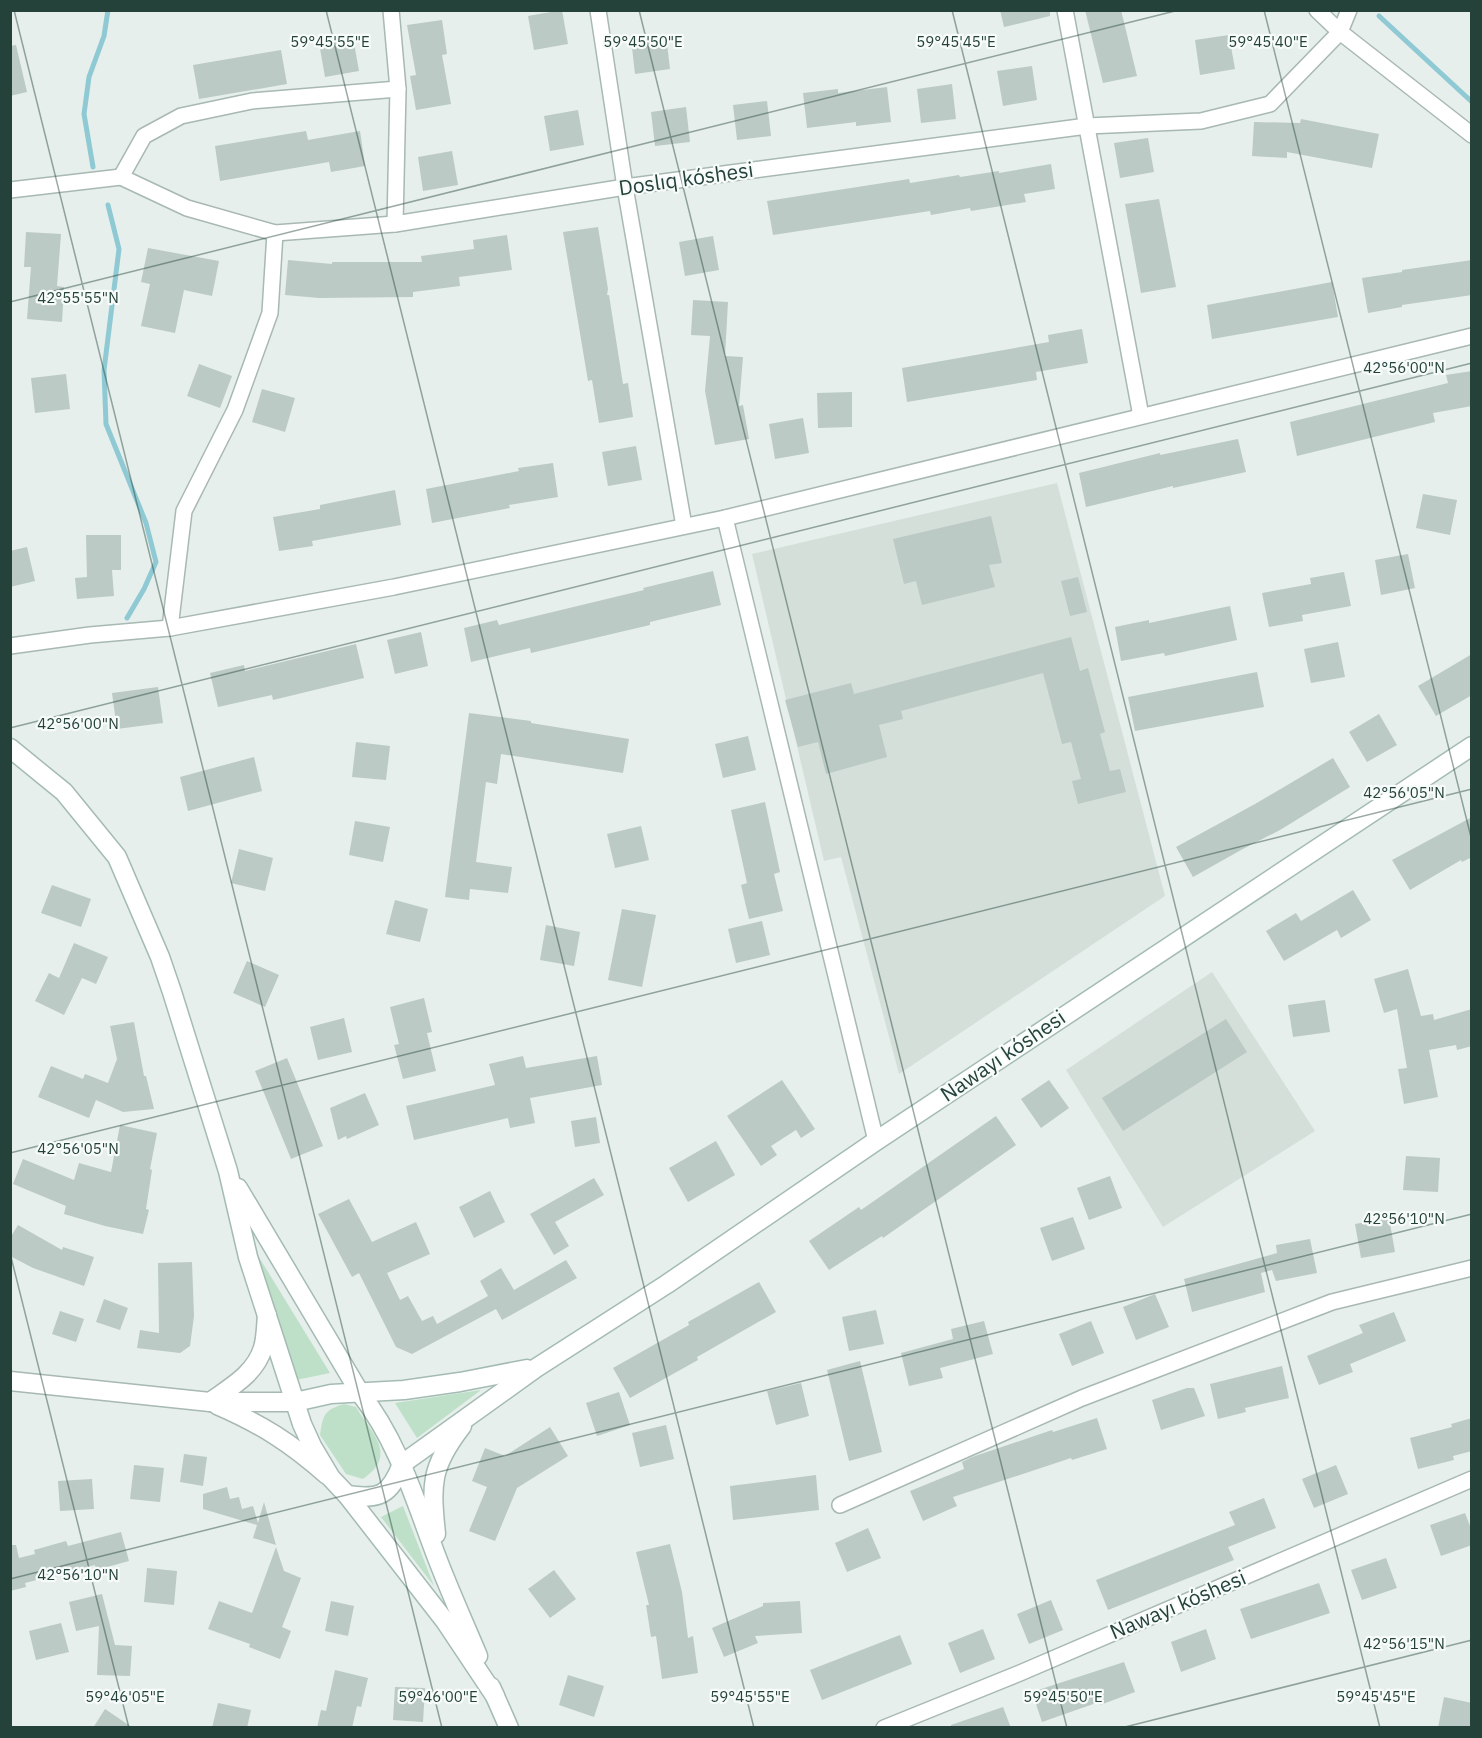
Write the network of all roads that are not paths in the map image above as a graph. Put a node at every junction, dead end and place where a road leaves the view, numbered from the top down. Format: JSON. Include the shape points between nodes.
{"nodes":[{"id":1,"x":391,"y":10,"type":"edge"},
{"id":2,"x":598,"y":10,"type":"edge"},
{"id":3,"x":1065,"y":10,"type":"edge"},
{"id":4,"x":1317,"y":10,"type":"edge"},
{"id":5,"x":1349,"y":10,"type":"edge"},
{"id":6,"x":1340,"y":32,"type":"junction"},
{"id":7,"x":398,"y":89,"type":"junction"},
{"id":8,"x":1087,"y":126,"type":"junction"},
{"id":9,"x":1472,"y":135,"type":"edge"},
{"id":10,"x":121,"y":177,"type":"junction"},
{"id":11,"x":625,"y":187,"type":"junction"},
{"id":12,"x":10,"y":190,"type":"edge"},
{"id":13,"x":395,"y":224,"type":"junction"},
{"id":14,"x":275,"y":233,"type":"junction"},
{"id":15,"x":1472,"y":336,"type":"edge"},
{"id":16,"x":1141,"y":416,"type":"junction"},
{"id":17,"x":725,"y":518,"type":"junction"},
{"id":18,"x":684,"y":526,"type":"junction"},
{"id":19,"x":170,"y":628,"type":"junction"},
{"id":20,"x":10,"y":646,"type":"edge"},
{"id":21,"x":1472,"y":746,"type":"edge"},
{"id":22,"x":10,"y":747,"type":"edge"},
{"id":23,"x":876,"y":1141,"type":"junction"},
{"id":24,"x":228,"y":1172,"type":"junction"},
{"id":25,"x":1472,"y":1268,"type":"edge"},
{"id":26,"x":267,"y":1315,"type":"junction"},
{"id":27,"x":536,"y":1368,"type":"junction"},
{"id":28,"x":10,"y":1381,"type":"edge"},
{"id":29,"x":360,"y":1393,"type":"junction"},
{"id":30,"x":210,"y":1402,"type":"junction"},
{"id":31,"x":295,"y":1402,"type":"junction"},
{"id":32,"x":475,"y":1410,"type":"junction"},
{"id":33,"x":402,"y":1464,"type":"junction"},
{"id":34,"x":331,"y":1478,"type":"junction"},
{"id":35,"x":1472,"y":1479,"type":"edge"},
{"id":36,"x":347,"y":1495,"type":"junction"},
{"id":37,"x":840,"y":1505,"type":"dead end"},
{"id":38,"x":439,"y":1563,"type":"junction"},
{"id":39,"x":495,"y":1696,"type":"junction"},
{"id":40,"x":509,"y":1728,"type":"edge"},
{"id":41,"x":884,"y":1728,"type":"edge"}],
"edges":[{"from":1,"to":7,"type":"street"},
{"from":2,"to":11,"type":"street"},
{"from":3,"to":8,"type":"street"},
{"from":4,"to":6,"type":"street"},
{"from":5,"to":6,"type":"street"},
{"from":6,"to":8,"type":"street","name":"Doslıq kóshesi","via":[[1270,104],[1201,121]]},
{"from":6,"to":9,"type":"street"},
{"from":7,"to":10,"type":"street","via":[[252,101],[181,116],[144,136]]},
{"from":7,"to":13,"type":"street"},
{"from":8,"to":11,"type":"street","name":"Doslıq kóshesi"},
{"from":8,"to":16,"type":"street"},
{"from":10,"to":12,"type":"street"},
{"from":10,"to":14,"type":"street","name":"Doslıq kóshesi","via":[[187,208]]},
{"from":11,"to":13,"type":"street","name":"Doslıq kóshesi"},
{"from":11,"to":18,"type":"street"},
{"from":13,"to":14,"type":"street","name":"Doslıq kóshesi"},
{"from":14,"to":19,"type":"street","via":[[270,314],[235,410],[184,511]]},
{"from":15,"to":16,"type":"street"},
{"from":16,"to":17,"type":"street"},
{"from":17,"to":18,"type":"street"},
{"from":17,"to":23,"type":"street"},
{"from":18,"to":19,"type":"street","via":[[394,587]]},
{"from":19,"to":20,"type":"street"},
{"from":21,"to":23,"type":"main road","name":"Nawayı kóshesi"},
{"from":22,"to":24,"type":"main road","via":[[64,792],[117,857],[160,957]]},
{"from":23,"to":27,"type":"main road","name":"Nawayı kóshesi"},
{"from":24,"to":26,"type":"main road","via":[[248,1257]]},
{"from":24,"to":29,"type":"main road"},
{"from":25,"to":37,"type":"street","via":[[1332,1302],[1082,1398]]},
{"from":26,"to":30,"type":"main road","via":[[264,1347],[255,1365]]},
{"from":26,"to":31,"type":"main road"},
{"from":27,"to":29,"type":"main road","via":[[460,1382]]},
{"from":27,"to":32,"type":"main road","name":"Nawayı kóshesi"},
{"from":28,"to":30,"type":"main road"},
{"from":29,"to":31,"type":"main road"},
{"from":29,"to":33,"type":"main road"},
{"from":30,"to":31,"type":"main road"},
{"from":30,"to":34,"type":"main road","via":[[257,1423]]},
{"from":31,"to":34,"type":"main road","via":[[312,1446]]},
{"from":32,"to":33,"type":"main road","name":"Nawayı kóshesi"},
{"from":32,"to":38,"type":"main road","via":[[449,1443],[436,1468],[432,1497]]},
{"from":33,"to":36,"type":"main road","via":[[394,1483],[383,1493],[367,1498]]},
{"from":33,"to":38,"type":"main road"},
{"from":34,"to":36,"type":"main road"},
{"from":35,"to":41,"type":"street","name":"Nawayı kóshesi"},
{"from":36,"to":39,"type":"main road","via":[[446,1621]]},
{"from":38,"to":39,"type":"main road"},
{"from":39,"to":40,"type":"main road"}]}
